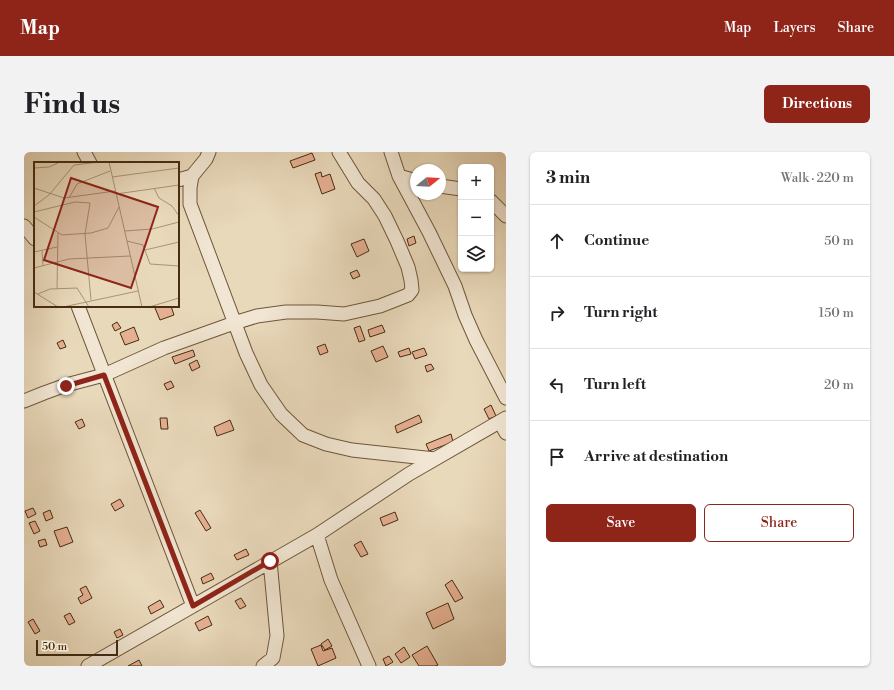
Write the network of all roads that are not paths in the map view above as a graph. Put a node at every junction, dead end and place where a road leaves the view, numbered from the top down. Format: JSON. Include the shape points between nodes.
{"nodes":[{"id":1,"x":84,"y":152,"type":"edge"},
{"id":2,"x":209,"y":152,"type":"edge"},
{"id":3,"x":339,"y":152,"type":"edge"},
{"id":4,"x":391,"y":152,"type":"edge"},
{"id":5,"x":89,"y":162,"type":"edge"},
{"id":6,"x":192,"y":176,"type":"junction"},
{"id":7,"x":399,"y":176,"type":"junction"},
{"id":8,"x":410,"y":179,"type":"edge"},
{"id":9,"x":179,"y":180,"type":"edge"},
{"id":10,"x":446,"y":187,"type":"edge"},
{"id":11,"x":458,"y":189,"type":"edge"},
{"id":12,"x":494,"y":204,"type":"edge"},
{"id":13,"x":506,"y":216,"type":"edge"},
{"id":14,"x":34,"y":222,"type":"edge"},
{"id":15,"x":24,"y":225,"type":"edge"},
{"id":16,"x":34,"y":238,"type":"edge"},
{"id":17,"x":78,"y":307,"type":"edge"},
{"id":18,"x":234,"y":323,"type":"junction"},
{"id":19,"x":104,"y":375,"type":"junction"},
{"id":20,"x":506,"y":398,"type":"edge"},
{"id":21,"x":24,"y":402,"type":"edge"},
{"id":22,"x":504,"y":424,"type":"edge"},
{"id":23,"x":435,"y":459,"type":"junction"},
{"id":24,"x":316,"y":535,"type":"junction"},
{"id":25,"x":270,"y":561,"type":"junction"},
{"id":26,"x":193,"y":606,"type":"junction"},
{"id":27,"x":88,"y":666,"type":"edge"},
{"id":28,"x":263,"y":666,"type":"edge"},
{"id":29,"x":370,"y":666,"type":"edge"}],
"edges":[{"from":1,"to":5,"type":"street"},
{"from":2,"to":6,"type":"street"},
{"from":3,"to":18,"type":"street","via":[[358,183],[374,199],[385,216],[408,267],[412,290],[408,295],[380,306],[344,314],[286,312],[257,316]]},
{"from":4,"to":7,"type":"street"},
{"from":6,"to":9,"type":"street"},
{"from":6,"to":18,"type":"street","via":[[190,204]]},
{"from":7,"to":8,"type":"street"},
{"from":7,"to":20,"type":"street","via":[[429,232],[474,334]]},
{"from":10,"to":11,"type":"street"},
{"from":12,"to":13,"type":"street"},
{"from":14,"to":15,"type":"street"},
{"from":15,"to":16,"type":"street"},
{"from":17,"to":19,"type":"street"},
{"from":18,"to":19,"type":"street","via":[[164,348]]},
{"from":18,"to":23,"type":"street","via":[[261,384],[281,414],[303,435],[352,450]]},
{"from":19,"to":21,"type":"street","via":[[44,393]]},
{"from":19,"to":26,"type":"street"},
{"from":22,"to":23,"type":"street"},
{"from":23,"to":24,"type":"street"},
{"from":24,"to":25,"type":"street"},
{"from":24,"to":29,"type":"street","via":[[331,580]]},
{"from":25,"to":26,"type":"street"},
{"from":25,"to":28,"type":"street","via":[[277,636],[273,658]]},
{"from":26,"to":27,"type":"street"}]}
